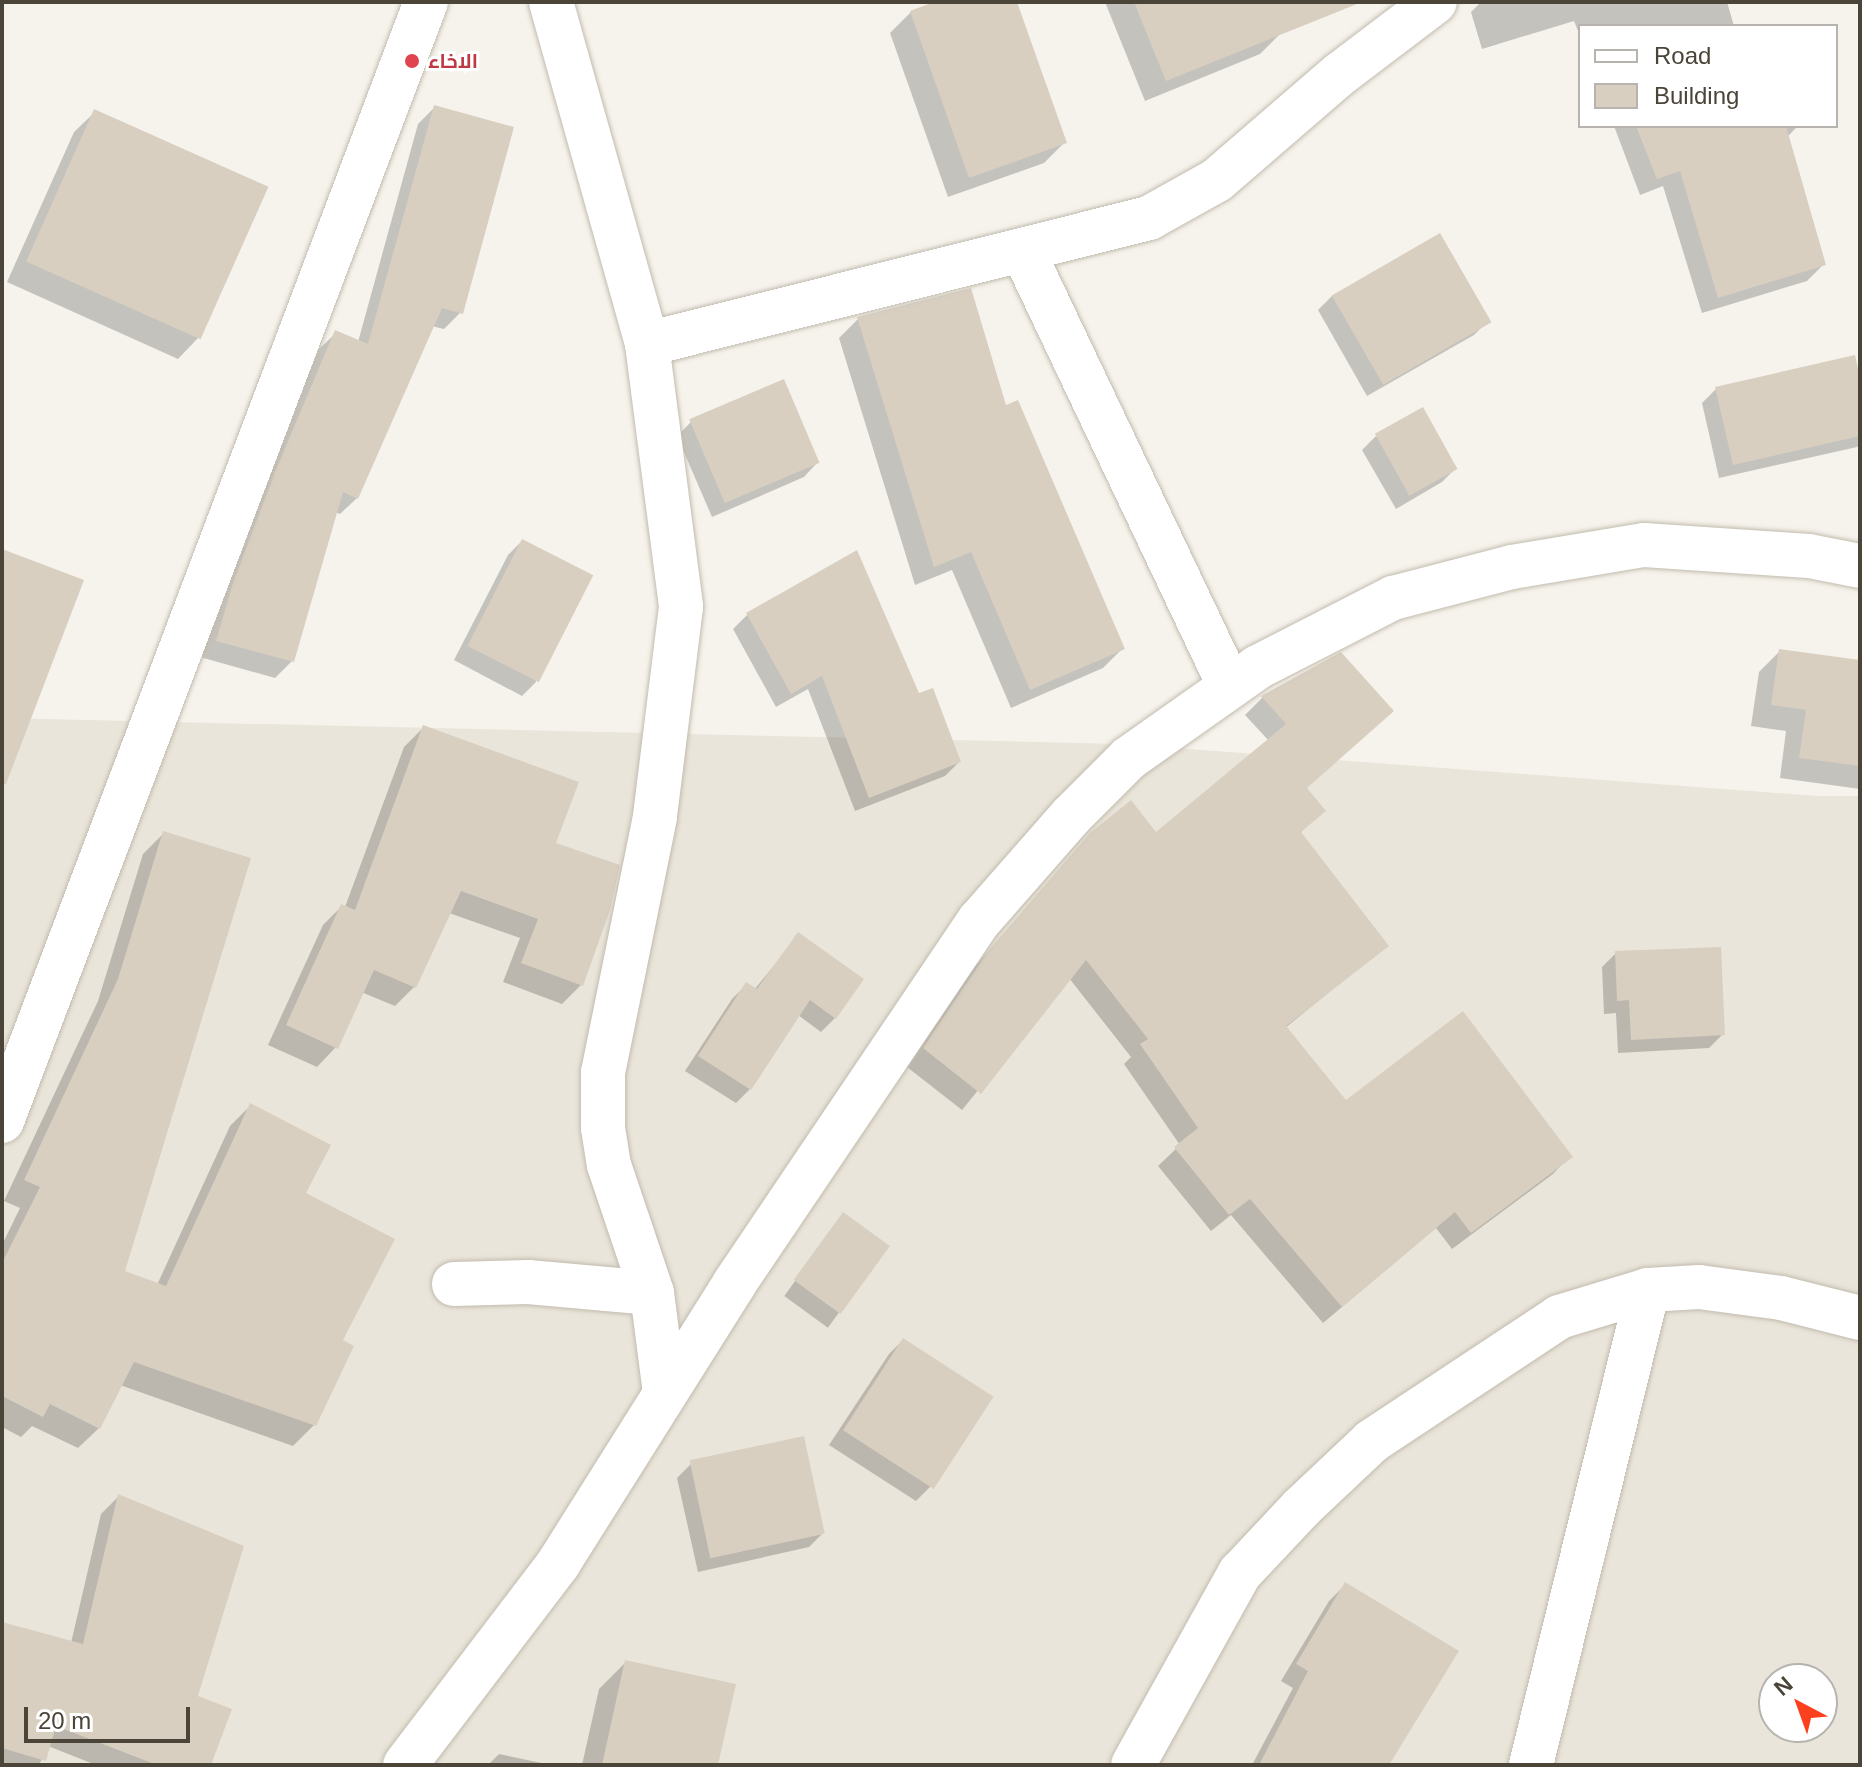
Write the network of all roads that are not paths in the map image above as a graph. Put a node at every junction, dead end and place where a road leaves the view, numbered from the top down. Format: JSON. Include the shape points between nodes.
{"nodes":[{"id":1,"x":426,"y":2,"type":"edge"},
{"id":2,"x":551,"y":2,"type":"edge"},
{"id":3,"x":1435,"y":2,"type":"edge"},
{"id":4,"x":1023,"y":251,"type":"junction"},
{"id":5,"x":647,"y":344,"type":"junction"},
{"id":6,"x":1860,"y":566,"type":"edge"},
{"id":7,"x":1230,"y":686,"type":"junction"},
{"id":8,"x":2,"y":1121,"type":"edge"},
{"id":9,"x":454,"y":1284,"type":"dead end"},
{"id":10,"x":1648,"y":1290,"type":"junction"},
{"id":11,"x":652,"y":1293,"type":"junction"},
{"id":12,"x":1860,"y":1318,"type":"edge"},
{"id":13,"x":665,"y":1393,"type":"junction"},
{"id":14,"x":405,"y":1765,"type":"edge"},
{"id":15,"x":1133,"y":1765,"type":"edge"},
{"id":16,"x":1531,"y":1765,"type":"edge"}],
"edges":[{"from":1,"to":8,"type":"street"},
{"from":2,"to":5,"type":"street"},
{"from":3,"to":4,"type":"street","via":[[1340,74],[1217,180],[1149,218]]},
{"from":4,"to":5,"type":"street"},
{"from":4,"to":7,"type":"street"},
{"from":5,"to":11,"type":"street","via":[[681,607],[655,817],[603,1072],[603,1128],[609,1165]]},
{"from":6,"to":7,"type":"street","via":[[1809,556],[1644,545],[1512,567],[1393,598]]},
{"from":7,"to":13,"type":"street","via":[[1129,758],[979,921]]},
{"from":9,"to":11,"type":"street","via":[[528,1282]]},
{"from":10,"to":12,"type":"street","via":[[1699,1287],[1781,1298]]},
{"from":10,"to":15,"type":"street","via":[[1559,1317],[1372,1441],[1240,1573]]},
{"from":10,"to":16,"type":"street"},
{"from":11,"to":13,"type":"street"},
{"from":13,"to":14,"type":"street","via":[[558,1564]]}]}
